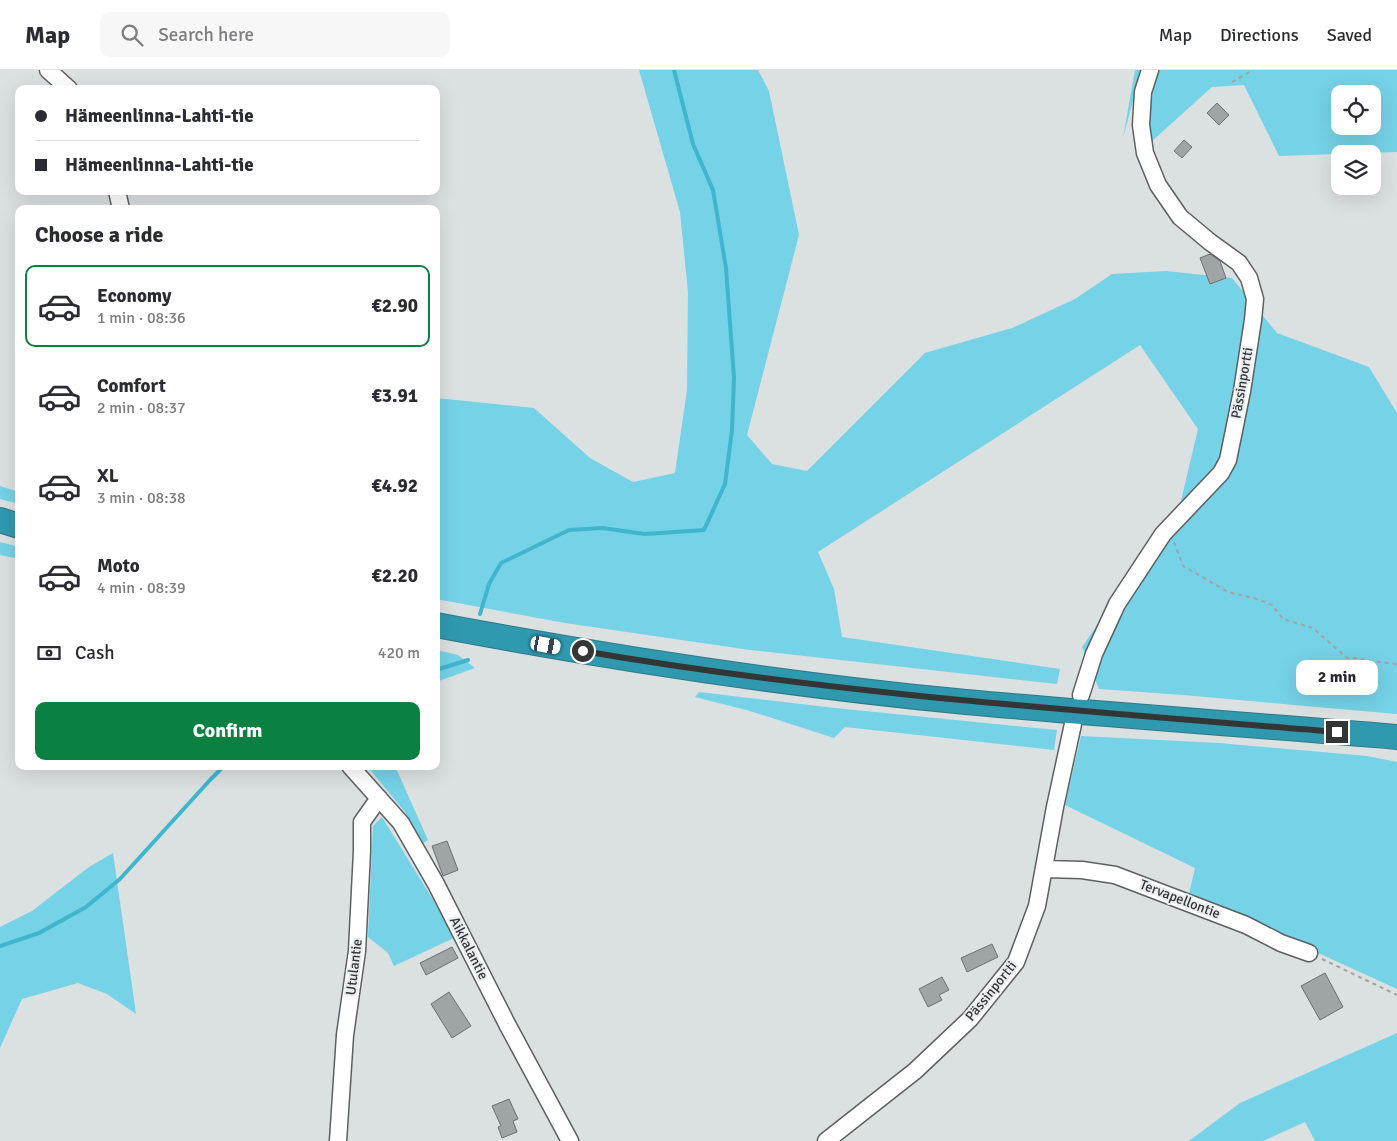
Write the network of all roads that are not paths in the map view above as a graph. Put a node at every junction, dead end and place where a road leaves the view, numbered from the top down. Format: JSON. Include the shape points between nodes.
{"nodes":[{"id":1,"x":48,"y":70,"type":"edge"},
{"id":2,"x":1150,"y":70,"type":"edge"},
{"id":3,"x":65,"y":85,"type":"edge"},
{"id":4,"x":0,"y":520,"type":"edge"},
{"id":5,"x":15,"y":525,"type":"edge"},
{"id":6,"x":440,"y":626,"type":"edge"},
{"id":7,"x":1081,"y":695,"type":"dead end"},
{"id":8,"x":1073,"y":724,"type":"dead end"},
{"id":9,"x":1397,"y":737,"type":"edge"},
{"id":10,"x":354,"y":770,"type":"edge"},
{"id":11,"x":379,"y":798,"type":"junction"},
{"id":12,"x":1044,"y":870,"type":"junction"},
{"id":13,"x":1310,"y":953,"type":"road end"},
{"id":14,"x":338,"y":1141,"type":"edge"},
{"id":15,"x":570,"y":1141,"type":"edge"},
{"id":16,"x":826,"y":1141,"type":"edge"}],
"edges":[{"from":1,"to":3,"type":"street"},
{"from":2,"to":7,"type":"street","name":"Pässinportti","via":[[1143,92],[1141,125],[1145,153],[1158,185],[1180,217],[1239,262],[1249,278],[1254,299],[1253,320],[1228,460],[1221,473],[1169,528],[1117,604],[1094,654]]},
{"from":4,"to":5,"type":"highway"},
{"from":6,"to":9,"type":"highway","via":[[601,654],[841,688],[965,702]]},
{"from":8,"to":12,"type":"street","name":"Pässinportti"},
{"from":10,"to":11,"type":"street","name":"Aikkalantie"},
{"from":11,"to":14,"type":"street","name":"Utulantie","via":[[362,822],[357,951],[345,1035]]},
{"from":11,"to":15,"type":"street","name":"Aikkalantie","via":[[401,823],[436,884]]},
{"from":12,"to":13,"type":"street","name":"Tervapellontie","via":[[1082,870],[1115,875]]},
{"from":12,"to":16,"type":"street","name":"Pässinportti","via":[[1037,906],[1016,962],[963,1026],[915,1071]]}]}
